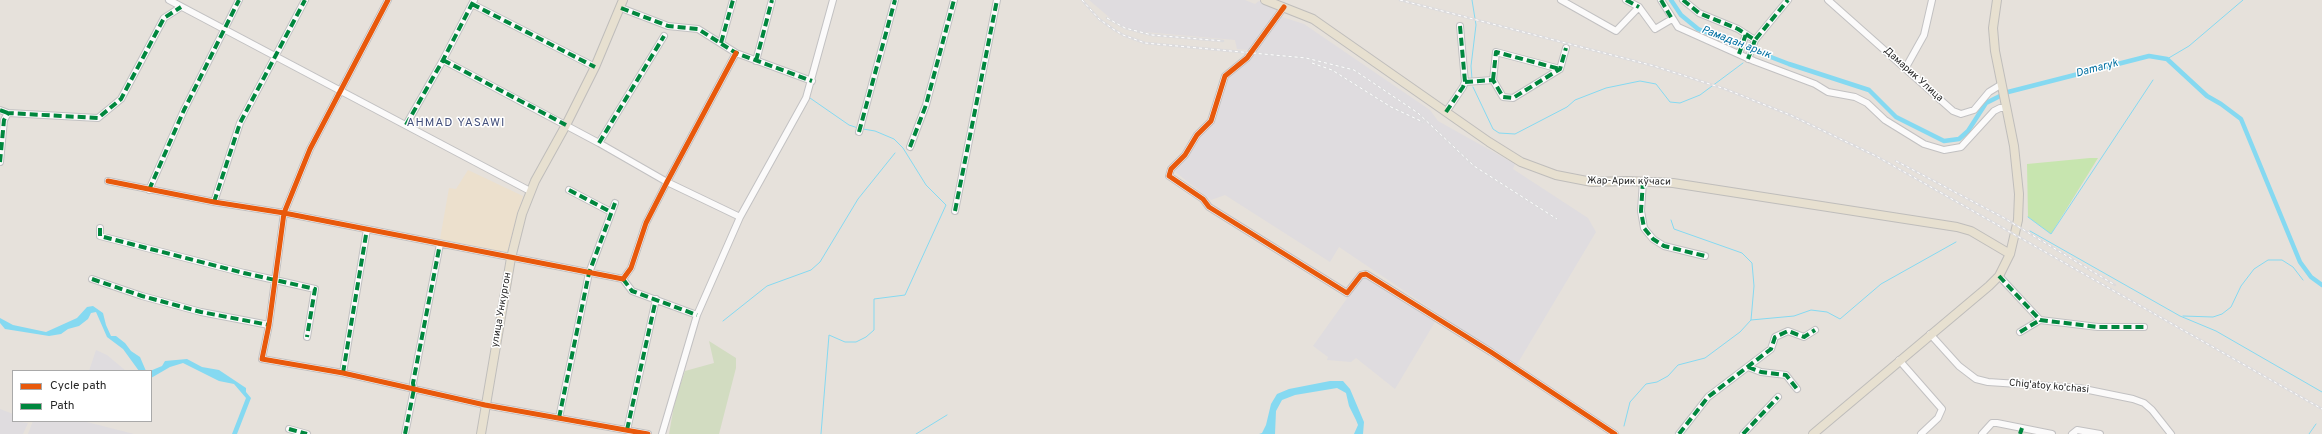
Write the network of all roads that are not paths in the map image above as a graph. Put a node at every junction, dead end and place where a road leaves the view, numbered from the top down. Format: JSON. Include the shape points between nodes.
{"nodes":[{"id":1,"x":169,"y":0,"type":"edge"},
{"id":2,"x":239,"y":0,"type":"edge"},
{"id":3,"x":305,"y":0,"type":"edge"},
{"id":4,"x":388,"y":0,"type":"edge"},
{"id":5,"x":733,"y":0,"type":"edge"},
{"id":6,"x":772,"y":0,"type":"edge"},
{"id":7,"x":833,"y":0,"type":"edge"},
{"id":8,"x":895,"y":0,"type":"edge"},
{"id":9,"x":954,"y":0,"type":"edge"},
{"id":10,"x":997,"y":0,"type":"edge"},
{"id":11,"x":1265,"y":0,"type":"edge"},
{"id":12,"x":1561,"y":0,"type":"edge"},
{"id":13,"x":1626,"y":0,"type":"edge"},
{"id":14,"x":1661,"y":0,"type":"edge"},
{"id":15,"x":1683,"y":0,"type":"edge"},
{"id":16,"x":1788,"y":0,"type":"edge"},
{"id":17,"x":1828,"y":0,"type":"edge"},
{"id":18,"x":1932,"y":0,"type":"edge"},
{"id":19,"x":1997,"y":0,"type":"edge"},
{"id":20,"x":473,"y":2,"type":"edge"},
{"id":21,"x":622,"y":4,"type":"edge"},
{"id":22,"x":181,"y":7,"type":"junction"},
{"id":23,"x":1284,"y":7,"type":"junction"},
{"id":24,"x":1639,"y":7,"type":"junction"},
{"id":25,"x":1672,"y":19,"type":"junction"},
{"id":26,"x":1460,"y":26,"type":"dead end"},
{"id":27,"x":224,"y":30,"type":"junction"},
{"id":28,"x":1746,"y":34,"type":"junction"},
{"id":29,"x":664,"y":36,"type":"dead end"},
{"id":30,"x":1755,"y":40,"type":"junction"},
{"id":31,"x":721,"y":43,"type":"junction"},
{"id":32,"x":1566,"y":48,"type":"dead end"},
{"id":33,"x":736,"y":53,"type":"junction"},
{"id":34,"x":1739,"y":54,"type":"junction"},
{"id":35,"x":275,"y":58,"type":"junction"},
{"id":36,"x":1748,"y":59,"type":"junction"},
{"id":37,"x":443,"y":60,"type":"junction"},
{"id":38,"x":756,"y":61,"type":"junction"},
{"id":39,"x":595,"y":68,"type":"junction"},
{"id":40,"x":1560,"y":69,"type":"junction"},
{"id":41,"x":1905,"y":69,"type":"junction"},
{"id":42,"x":1493,"y":80,"type":"junction"},
{"id":43,"x":812,"y":81,"type":"junction"},
{"id":44,"x":1465,"y":82,"type":"junction"},
{"id":45,"x":2002,"y":86,"type":"junction"},
{"id":46,"x":340,"y":90,"type":"junction"},
{"id":47,"x":2006,"y":104,"type":"junction"},
{"id":48,"x":0,"y":110,"type":"edge"},
{"id":49,"x":1446,"y":112,"type":"junction"},
{"id":50,"x":8,"y":113,"type":"junction"},
{"id":51,"x":406,"y":124,"type":"junction"},
{"id":52,"x":566,"y":125,"type":"junction"},
{"id":53,"x":859,"y":132,"type":"dead end"},
{"id":54,"x":599,"y":143,"type":"junction"},
{"id":55,"x":910,"y":147,"type":"dead end"},
{"id":56,"x":0,"y":162,"type":"edge"},
{"id":57,"x":1643,"y":181,"type":"junction"},
{"id":58,"x":108,"y":182,"type":"dead end"},
{"id":59,"x":666,"y":182,"type":"junction"},
{"id":60,"x":149,"y":190,"type":"junction"},
{"id":61,"x":569,"y":190,"type":"dead end"},
{"id":62,"x":530,"y":191,"type":"junction"},
{"id":63,"x":214,"y":202,"type":"junction"},
{"id":64,"x":615,"y":203,"type":"dead end"},
{"id":65,"x":955,"y":211,"type":"dead end"},
{"id":66,"x":611,"y":212,"type":"junction"},
{"id":67,"x":284,"y":213,"type":"junction"},
{"id":68,"x":740,"y":217,"type":"junction"},
{"id":69,"x":100,"y":228,"type":"dead end"},
{"id":70,"x":367,"y":229,"type":"junction"},
{"id":71,"x":440,"y":244,"type":"junction"},
{"id":72,"x":2010,"y":254,"type":"junction"},
{"id":73,"x":1705,"y":256,"type":"dead end"},
{"id":74,"x":511,"y":258,"type":"junction"},
{"id":75,"x":589,"y":273,"type":"junction"},
{"id":76,"x":1999,"y":276,"type":"junction"},
{"id":77,"x":623,"y":278,"type":"junction"},
{"id":78,"x":92,"y":279,"type":"dead end"},
{"id":79,"x":276,"y":281,"type":"junction"},
{"id":80,"x":656,"y":299,"type":"junction"},
{"id":81,"x":697,"y":315,"type":"junction"},
{"id":82,"x":2040,"y":320,"type":"junction"},
{"id":83,"x":269,"y":325,"type":"junction"},
{"id":84,"x":2144,"y":327,"type":"dead end"},
{"id":85,"x":1815,"y":330,"type":"dead end"},
{"id":86,"x":2020,"y":332,"type":"dead end"},
{"id":87,"x":1930,"y":334,"type":"junction"},
{"id":88,"x":307,"y":337,"type":"dead end"},
{"id":89,"x":1900,"y":360,"type":"junction"},
{"id":90,"x":1748,"y":367,"type":"junction"},
{"id":91,"x":343,"y":373,"type":"junction"},
{"id":92,"x":414,"y":389,"type":"junction"},
{"id":93,"x":1797,"y":389,"type":"dead end"},
{"id":94,"x":1778,"y":397,"type":"dead end"},
{"id":95,"x":485,"y":405,"type":"junction"},
{"id":96,"x":559,"y":418,"type":"junction"},
{"id":97,"x":289,"y":429,"type":"dead end"},
{"id":98,"x":627,"y":430,"type":"junction"},
{"id":99,"x":2021,"y":431,"type":"edge"},
{"id":100,"x":307,"y":434,"type":"edge"},
{"id":101,"x":405,"y":434,"type":"edge"},
{"id":102,"x":481,"y":434,"type":"edge"},
{"id":103,"x":648,"y":434,"type":"edge"},
{"id":104,"x":662,"y":434,"type":"edge"},
{"id":105,"x":1615,"y":434,"type":"edge"},
{"id":106,"x":1679,"y":434,"type":"edge"},
{"id":107,"x":1743,"y":434,"type":"edge"},
{"id":108,"x":1813,"y":434,"type":"edge"},
{"id":109,"x":1921,"y":434,"type":"edge"},
{"id":110,"x":1982,"y":434,"type":"edge"},
{"id":111,"x":2052,"y":434,"type":"edge"},
{"id":112,"x":2072,"y":434,"type":"edge"},
{"id":113,"x":2100,"y":434,"type":"edge"},
{"id":114,"x":2171,"y":434,"type":"edge"}],
"edges":[{"from":1,"to":22,"type":"street"},
{"from":2,"to":27,"type":"street"},
{"from":3,"to":35,"type":"street"},
{"from":4,"to":46,"type":"street"},
{"from":5,"to":31,"type":"street"},
{"from":6,"to":38,"type":"street"},
{"from":7,"to":43,"type":"street"},
{"from":8,"to":53,"type":"street"},
{"from":9,"to":55,"type":"street","via":[[926,105]]},
{"from":10,"to":65,"type":"street"},
{"from":11,"to":23,"type":"main road","name":"Жар-Арик кўчаси"},
{"from":12,"to":24,"type":"street","via":[[1616,31]]},
{"from":13,"to":24,"type":"street"},
{"from":14,"to":25,"type":"street"},
{"from":15,"to":28,"type":"street","via":[[1699,13]]},
{"from":16,"to":30,"type":"street"},
{"from":17,"to":41,"type":"street","name":"Дамарик Улица"},
{"from":18,"to":41,"type":"street","via":[[1924,35]]},
{"from":19,"to":45,"type":"main road","via":[[1993,28],[1994,51]]},
{"from":20,"to":37,"type":"street"},
{"from":20,"to":39,"type":"street"},
{"from":21,"to":31,"type":"street","via":[[668,26],[698,29]]},
{"from":21,"to":39,"type":"main road","name":"улица Ункургон"},
{"from":22,"to":27,"type":"street"},
{"from":22,"to":50,"type":"street","via":[[164,18],[121,99],[98,118]]},
{"from":23,"to":49,"type":"main road","name":"Жар-Арик кўчаси","via":[[1321,24]]},
{"from":23,"to":105,"type":"street","via":[[1247,58],[1225,76],[1211,121],[1197,135],[1169,176],[1203,199],[1208,207],[1347,293],[1360,275],[1366,274]]},
{"from":24,"to":25,"type":"street","via":[[1655,29]]},
{"from":25,"to":34,"type":"street","via":[[1678,27]]},
{"from":26,"to":44,"type":"street"},
{"from":27,"to":35,"type":"street"},
{"from":27,"to":60,"type":"street","via":[[184,110]]},
{"from":28,"to":30,"type":"street","via":[[1751,40]]},
{"from":28,"to":34,"type":"street"},
{"from":29,"to":54,"type":"street"},
{"from":30,"to":36,"type":"street"},
{"from":31,"to":33,"type":"street"},
{"from":32,"to":40,"type":"street"},
{"from":33,"to":38,"type":"street"},
{"from":33,"to":59,"type":"street"},
{"from":34,"to":36,"type":"street"},
{"from":35,"to":46,"type":"street"},
{"from":35,"to":63,"type":"street","via":[[240,123]]},
{"from":36,"to":47,"type":"street","via":[[1815,84],[1828,92],[1855,97],[1867,103],[1897,128],[1924,144],[1944,150],[1961,147],[1994,111]]},
{"from":37,"to":51,"type":"street"},
{"from":37,"to":52,"type":"street"},
{"from":38,"to":43,"type":"street"},
{"from":39,"to":52,"type":"main road","name":"улица Ункургон"},
{"from":40,"to":42,"type":"street","via":[[1513,98],[1503,97]]},
{"from":40,"to":42,"type":"street","via":[[1496,52]]},
{"from":41,"to":45,"type":"street","name":"Дамарик Улица","via":[[1953,111],[1961,114],[1974,110],[1989,92]]},
{"from":42,"to":44,"type":"street"},
{"from":43,"to":68,"type":"street","via":[[806,98]]},
{"from":44,"to":49,"type":"street"},
{"from":45,"to":47,"type":"main road"},
{"from":46,"to":51,"type":"street"},
{"from":46,"to":67,"type":"street","via":[[310,149]]},
{"from":47,"to":72,"type":"main road","via":[[2019,194],[2018,220]]},
{"from":48,"to":50,"type":"street"},
{"from":49,"to":57,"type":"main road","name":"Жар-Арик кўчаси","via":[[1521,162],[1556,175],[1592,182]]},
{"from":50,"to":56,"type":"street","via":[[4,120]]},
{"from":51,"to":62,"type":"street"},
{"from":52,"to":54,"type":"street"},
{"from":52,"to":62,"type":"main road","name":"улица Ункургон"},
{"from":54,"to":59,"type":"street"},
{"from":57,"to":72,"type":"main road","name":"Жар-Арик кўчаси","via":[[1673,183],[1957,227],[1971,231]]},
{"from":57,"to":73,"type":"street","via":[[1641,211],[1644,228],[1653,239],[1664,246]]},
{"from":58,"to":60,"type":"street"},
{"from":59,"to":68,"type":"street"},
{"from":59,"to":77,"type":"street","via":[[646,223],[631,268]]},
{"from":60,"to":63,"type":"street"},
{"from":61,"to":66,"type":"street"},
{"from":62,"to":74,"type":"main road","name":"улица Ункургон"},
{"from":63,"to":67,"type":"street"},
{"from":64,"to":66,"type":"street"},
{"from":66,"to":75,"type":"street"},
{"from":67,"to":70,"type":"street"},
{"from":67,"to":79,"type":"street"},
{"from":68,"to":81,"type":"street"},
{"from":69,"to":79,"type":"street","via":[[100,236]]},
{"from":70,"to":71,"type":"street"},
{"from":70,"to":91,"type":"street"},
{"from":71,"to":74,"type":"street"},
{"from":71,"to":92,"type":"street","via":[[413,383]]},
{"from":72,"to":76,"type":"main road"},
{"from":74,"to":75,"type":"street"},
{"from":74,"to":95,"type":"main road","name":"улица Ункургон"},
{"from":75,"to":77,"type":"street"},
{"from":75,"to":96,"type":"street"},
{"from":76,"to":82,"type":"street"},
{"from":76,"to":87,"type":"main road"},
{"from":77,"to":80,"type":"street","via":[[632,291]]},
{"from":78,"to":83,"type":"street","via":[[194,310]]},
{"from":79,"to":83,"type":"street"},
{"from":79,"to":88,"type":"street","via":[[315,289]]},
{"from":80,"to":81,"type":"street"},
{"from":80,"to":98,"type":"street"},
{"from":81,"to":104,"type":"street"},
{"from":82,"to":84,"type":"street","via":[[2098,327]]},
{"from":82,"to":86,"type":"street"},
{"from":83,"to":91,"type":"street","via":[[262,359]]},
{"from":85,"to":90,"type":"street","via":[[1804,337],[1788,331],[1775,337],[1771,349]]},
{"from":87,"to":89,"type":"main road"},
{"from":87,"to":114,"type":"street","name":"Chig'atoy ko'chasi","via":[[1958,366],[1976,379],[2079,388],[2133,399],[2144,403],[2152,410]]},
{"from":89,"to":108,"type":"main road"},
{"from":89,"to":109,"type":"street","via":[[1942,409],[1938,418]]},
{"from":90,"to":93,"type":"street","via":[[1761,372],[1786,375]]},
{"from":90,"to":106,"type":"street","via":[[1708,397]]},
{"from":91,"to":92,"type":"street"},
{"from":92,"to":95,"type":"street"},
{"from":92,"to":101,"type":"street"},
{"from":94,"to":107,"type":"street"},
{"from":95,"to":96,"type":"street"},
{"from":95,"to":102,"type":"main road","name":"улица Ункургон"},
{"from":96,"to":98,"type":"street"},
{"from":97,"to":100,"type":"street"},
{"from":98,"to":103,"type":"street"},
{"from":99,"to":110,"type":"street","via":[[1992,423]]},
{"from":99,"to":111,"type":"street"},
{"from":112,"to":113,"type":"street","via":[[2077,430]]}]}
